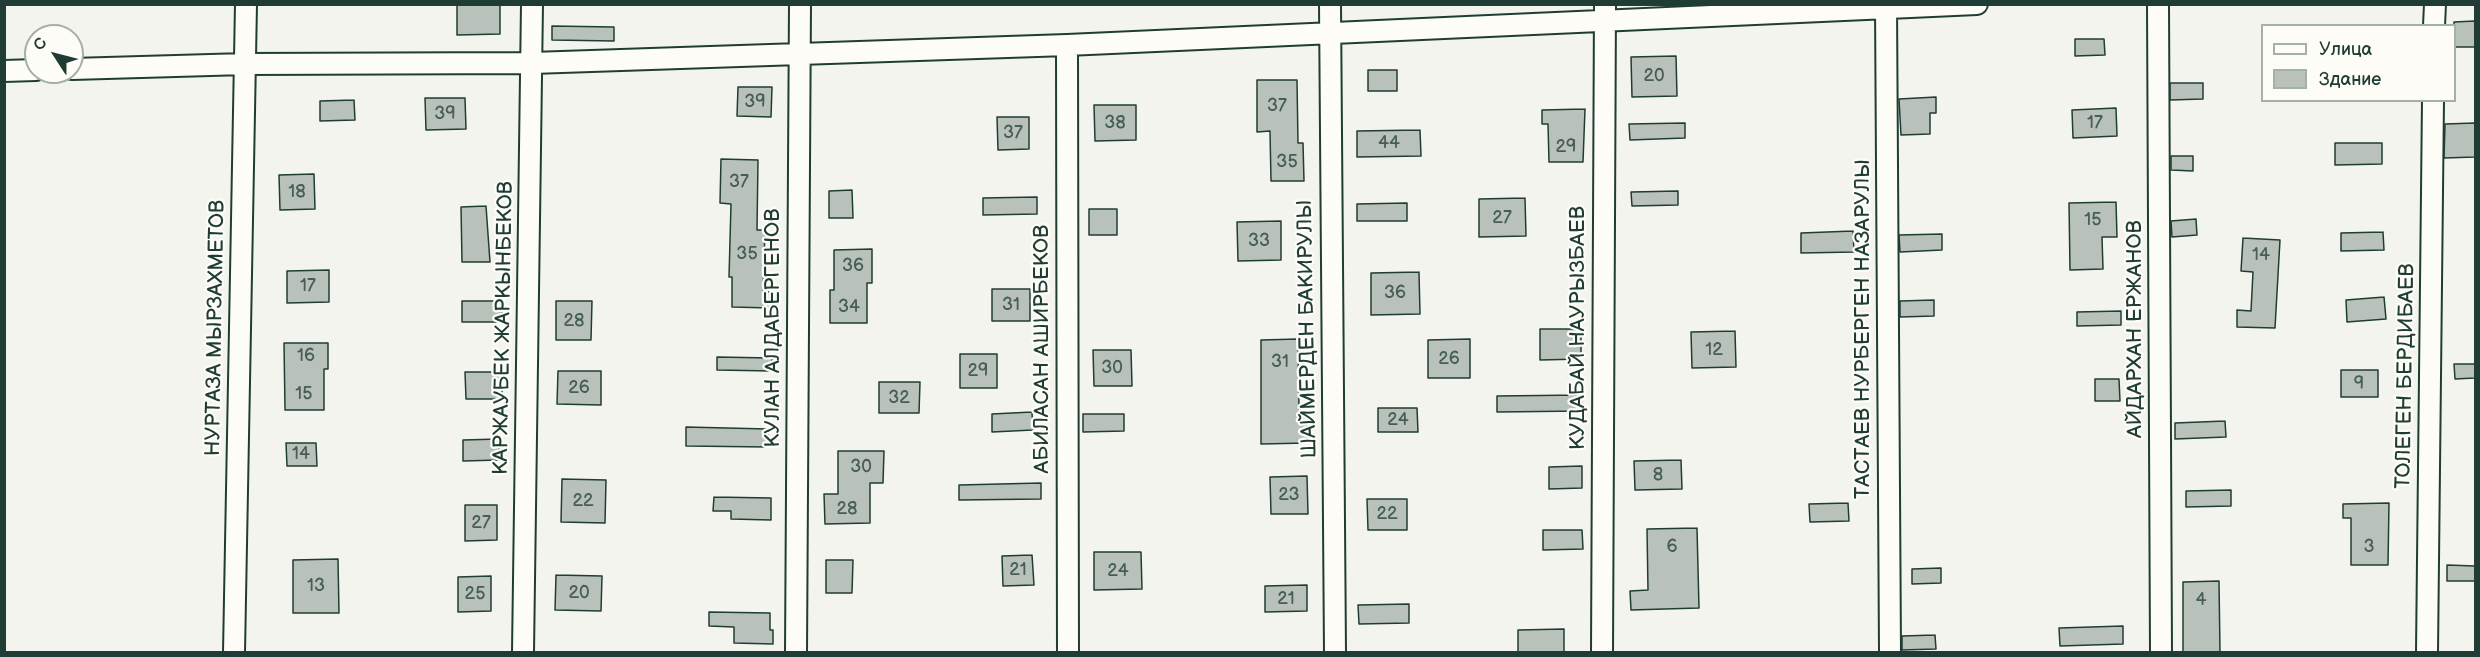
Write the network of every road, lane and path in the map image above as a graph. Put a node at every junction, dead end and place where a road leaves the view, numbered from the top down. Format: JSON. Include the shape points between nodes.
{"nodes":[{"id":1,"x":246,"y":4,"type":"edge"},
{"id":2,"x":532,"y":4,"type":"edge"},
{"id":3,"x":800,"y":4,"type":"edge"},
{"id":4,"x":1330,"y":4,"type":"edge"},
{"id":5,"x":1977,"y":4,"type":"edge"},
{"id":6,"x":2158,"y":4,"type":"edge"},
{"id":7,"x":2434,"y":4,"type":"edge"},
{"id":8,"x":1886,"y":6,"type":"edge"},
{"id":9,"x":1605,"y":12,"type":"edge"},
{"id":10,"x":2434,"y":24,"type":"edge"},
{"id":11,"x":1329,"y":34,"type":"junction"},
{"id":12,"x":1067,"y":45,"type":"junction"},
{"id":13,"x":800,"y":53,"type":"junction"},
{"id":14,"x":532,"y":63,"type":"junction"},
{"id":15,"x":245,"y":64,"type":"junction"},
{"id":16,"x":84,"y":69,"type":"edge"},
{"id":17,"x":24,"y":70,"type":"edge"},
{"id":18,"x":4,"y":71,"type":"edge"},
{"id":19,"x":2433,"y":102,"type":"edge"},
{"id":20,"x":234,"y":652,"type":"edge"},
{"id":21,"x":523,"y":652,"type":"edge"},
{"id":22,"x":796,"y":652,"type":"edge"},
{"id":23,"x":1068,"y":652,"type":"edge"},
{"id":24,"x":1335,"y":652,"type":"edge"},
{"id":25,"x":1602,"y":652,"type":"edge"},
{"id":26,"x":1890,"y":652,"type":"edge"},
{"id":27,"x":2161,"y":652,"type":"edge"},
{"id":28,"x":2427,"y":652,"type":"edge"}],
"edges":[{"from":1,"to":15,"type":"street","name":"НУРТАЗА МЫРЗАХМЕТОВ"},
{"from":2,"to":14,"type":"street","name":"КАРЖАУБЕК ЖАРКЫНБЕКОВ"},
{"from":3,"to":13,"type":"street","name":"КУЛАН АЛДАБЕРГЕНОВ"},
{"from":4,"to":11,"type":"street","name":"ШАЙМЕРДЕН БАКИРУЛЫ"},
{"from":5,"to":8,"type":"street"},
{"from":6,"to":27,"type":"street","name":"АЙДАРХАН ЕРЖАНОВ"},
{"from":7,"to":10,"type":"street"},
{"from":8,"to":9,"type":"street"},
{"from":8,"to":26,"type":"street","name":"ТАСТАЕВ НУРБЕРГЕН НАЗАРУЛЫ"},
{"from":9,"to":11,"type":"street"},
{"from":9,"to":25,"type":"street","name":"КУДАБАЙ НАУРЫЗБАЕВ"},
{"from":11,"to":12,"type":"street"},
{"from":11,"to":24,"type":"street","name":"ШАЙМЕРДЕН БАКИРУЛЫ"},
{"from":12,"to":13,"type":"street"},
{"from":12,"to":23,"type":"street","name":"АБИЛАСАН АШИРБЕКОВ"},
{"from":13,"to":14,"type":"street"},
{"from":13,"to":22,"type":"street","name":"КУЛАН АЛДАБЕРГЕНОВ"},
{"from":14,"to":15,"type":"street"},
{"from":14,"to":21,"type":"street","name":"КАРЖАУБЕК ЖАРКЫНБЕКОВ"},
{"from":15,"to":16,"type":"street"},
{"from":15,"to":20,"type":"street","name":"НУРТАЗА МЫРЗАХМЕТОВ"},
{"from":17,"to":18,"type":"street"},
{"from":19,"to":28,"type":"street","name":"ТОЛЕГЕН БЕРДИБАЕВ"}]}
